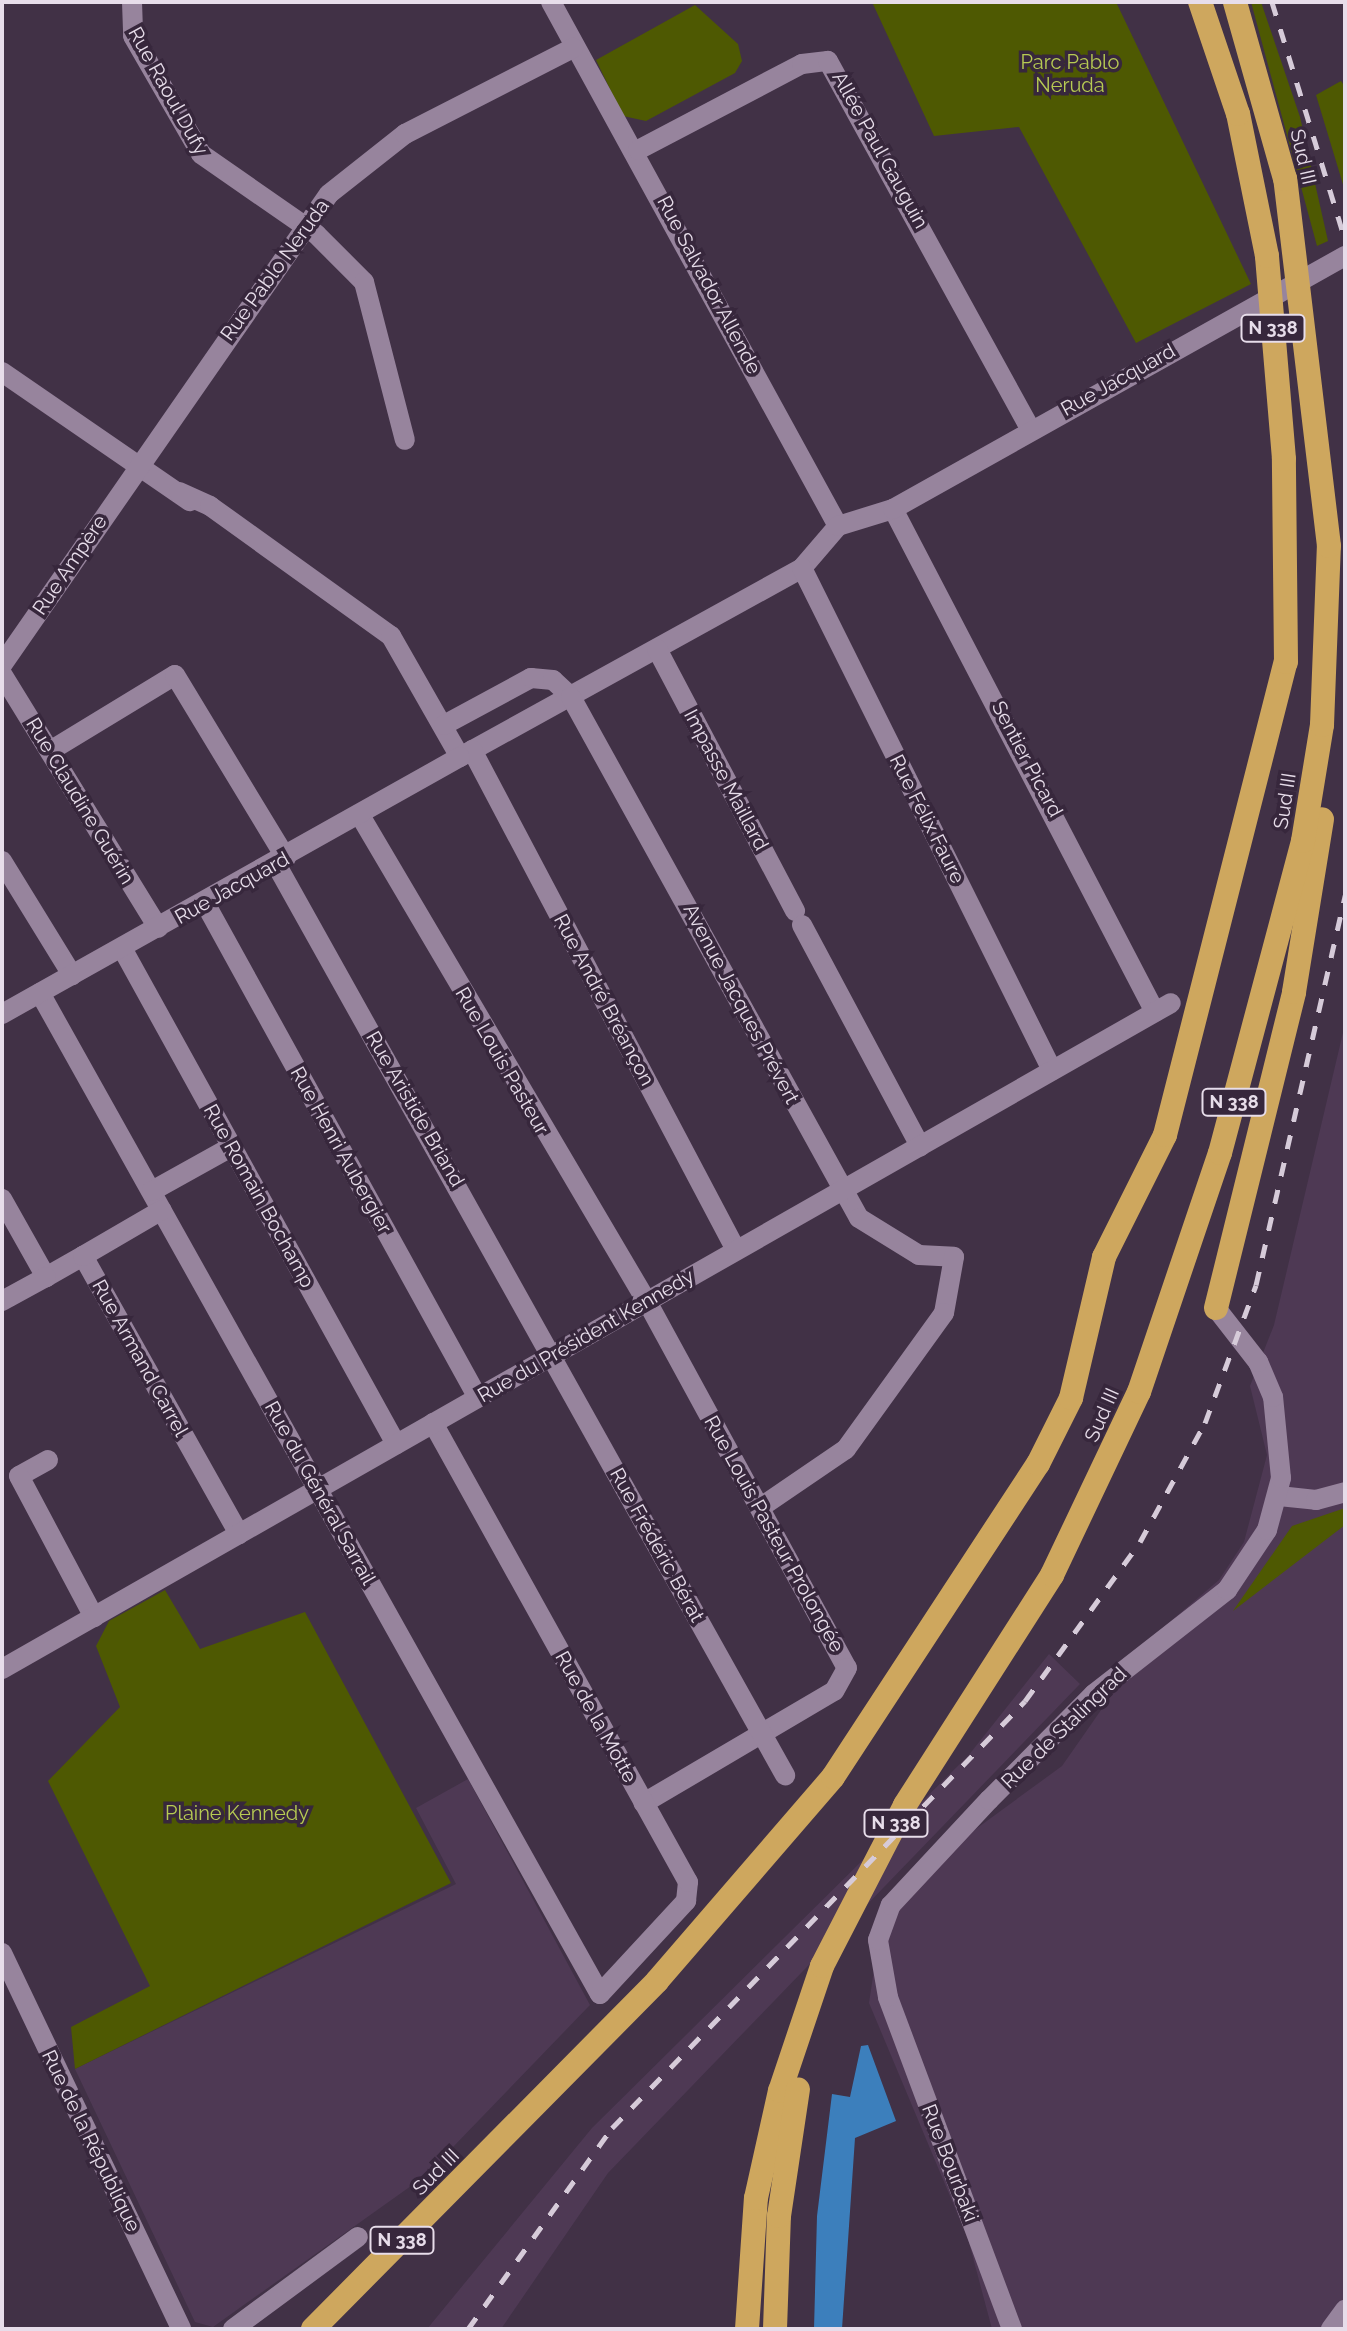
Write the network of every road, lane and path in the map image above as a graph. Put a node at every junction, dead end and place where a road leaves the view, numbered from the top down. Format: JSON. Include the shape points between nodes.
{"nodes":[{"id":1,"x":132,"y":2,"type":"edge"},
{"id":2,"x":551,"y":2,"type":"edge"},
{"id":3,"x":1200,"y":2,"type":"edge"},
{"id":4,"x":1235,"y":2,"type":"edge"},
{"id":5,"x":573,"y":48,"type":"junction"},
{"id":6,"x":638,"y":150,"type":"junction"},
{"id":7,"x":303,"y":225,"type":"junction"},
{"id":8,"x":1345,"y":256,"type":"edge"},
{"id":9,"x":2,"y":372,"type":"edge"},
{"id":10,"x":1030,"y":428,"type":"junction"},
{"id":11,"x":405,"y":440,"type":"dead end"},
{"id":12,"x":138,"y":465,"type":"junction"},
{"id":13,"x":893,"y":509,"type":"junction"},
{"id":14,"x":838,"y":526,"type":"junction"},
{"id":15,"x":802,"y":568,"type":"junction"},
{"id":16,"x":657,"y":649,"type":"junction"},
{"id":17,"x":2,"y":665,"type":"edge"},
{"id":18,"x":2,"y":674,"type":"edge"},
{"id":19,"x":571,"y":697,"type":"junction"},
{"id":20,"x":444,"y":725,"type":"junction"},
{"id":21,"x":1322,"y":725,"type":"junction"},
{"id":22,"x":50,"y":751,"type":"junction"},
{"id":23,"x":466,"y":754,"type":"junction"},
{"id":24,"x":361,"y":817,"type":"junction"},
{"id":25,"x":2,"y":861,"type":"edge"},
{"id":26,"x":281,"y":861,"type":"junction"},
{"id":27,"x":205,"y":903,"type":"junction"},
{"id":28,"x":158,"y":928,"type":"junction"},
{"id":29,"x":122,"y":948,"type":"junction"},
{"id":30,"x":72,"y":975,"type":"junction"},
{"id":31,"x":40,"y":993,"type":"junction"},
{"id":32,"x":1163,"y":1007,"type":"joint"},
{"id":33,"x":2,"y":1014,"type":"edge"},
{"id":34,"x":1052,"y":1070,"type":"junction"},
{"id":35,"x":920,"y":1146,"type":"junction"},
{"id":36,"x":231,"y":1147,"type":"junction"},
{"id":37,"x":152,"y":1191,"type":"junction"},
{"id":38,"x":841,"y":1191,"type":"junction"},
{"id":39,"x":2,"y":1199,"type":"edge"},
{"id":40,"x":162,"y":1210,"type":"junction"},
{"id":41,"x":736,"y":1250,"type":"junction"},
{"id":42,"x":83,"y":1256,"type":"junction"},
{"id":43,"x":46,"y":1277,"type":"junction"},
{"id":44,"x":2,"y":1301,"type":"edge"},
{"id":45,"x":647,"y":1301,"type":"junction"},
{"id":46,"x":1223,"y":1316,"type":"joint"},
{"id":47,"x":554,"y":1354,"type":"junction"},
{"id":48,"x":478,"y":1398,"type":"junction"},
{"id":49,"x":433,"y":1423,"type":"junction"},
{"id":50,"x":396,"y":1444,"type":"junction"},
{"id":51,"x":48,"y":1460,"type":"dead end"},
{"id":52,"x":318,"y":1489,"type":"junction"},
{"id":53,"x":1345,"y":1492,"type":"edge"},
{"id":54,"x":1279,"y":1496,"type":"junction"},
{"id":55,"x":761,"y":1507,"type":"junction"},
{"id":56,"x":239,"y":1534,"type":"junction"},
{"id":57,"x":94,"y":1617,"type":"junction"},
{"id":58,"x":2,"y":1669,"type":"edge"},
{"id":59,"x":761,"y":1735,"type":"junction"},
{"id":60,"x":785,"y":1775,"type":"dead end"},
{"id":61,"x":644,"y":1803,"type":"junction"},
{"id":62,"x":2,"y":1953,"type":"edge"},
{"id":63,"x":822,"y":1966,"type":"junction"},
{"id":64,"x":2,"y":1982,"type":"edge"},
{"id":65,"x":600,"y":1994,"type":"joint"},
{"id":66,"x":888,"y":1997,"type":"joint"},
{"id":67,"x":59,"y":2088,"type":"junction"},
{"id":68,"x":358,"y":2237,"type":"dead end"},
{"id":69,"x":1345,"y":2310,"type":"edge"},
{"id":70,"x":167,"y":2329,"type":"edge"},
{"id":71,"x":181,"y":2329,"type":"edge"},
{"id":72,"x":233,"y":2329,"type":"edge"},
{"id":73,"x":313,"y":2329,"type":"edge"},
{"id":74,"x":747,"y":2329,"type":"edge"},
{"id":75,"x":775,"y":2329,"type":"edge"},
{"id":76,"x":1012,"y":2329,"type":"edge"},
{"id":77,"x":1331,"y":2329,"type":"edge"}],
"edges":[{"from":1,"to":7,"type":"street","name":"Rue Raoul Dufy","via":[[133,36],[201,154]]},
{"from":2,"to":5,"type":"street"},
{"from":3,"to":73,"type":"highway","name":"Sud III","number":"N 338","via":[[1238,114],[1267,256],[1285,475],[1286,662],[1165,1135],[1104,1257],[1061,1422],[833,1777],[657,1981]]},
{"from":4,"to":21,"type":"highway","name":"Sud III","number":"N 338","via":[[1285,179],[1307,317],[1329,546]]},
{"from":5,"to":6,"type":"street","name":"Rue Salvador Allende"},
{"from":5,"to":7,"type":"street","name":"Rue Pablo Neruda","via":[[405,134],[357,169]]},
{"from":6,"to":10,"type":"street","name":"Allée Paul Gauguin","via":[[802,64],[828,61]]},
{"from":6,"to":14,"type":"street","name":"Rue Salvador Allende"},
{"from":7,"to":11,"type":"street","name":"Rue Raoul Dufy","via":[[341,254],[375,306]]},
{"from":7,"to":12,"type":"street","name":"Rue Pablo Neruda"},
{"from":8,"to":10,"type":"street","name":"Rue Jacquard"},
{"from":9,"to":12,"type":"street"},
{"from":10,"to":13,"type":"street","name":"Rue Jacquard"},
{"from":12,"to":17,"type":"street","name":"Rue Ampère"},
{"from":12,"to":20,"type":"street","via":[[239,540],[333,596],[402,647]]},
{"from":13,"to":14,"type":"street","name":"Rue Jacquard"},
{"from":13,"to":32,"type":"street","name":"Sentier Picard","via":[[1051,803],[1118,948]]},
{"from":14,"to":15,"type":"street"},
{"from":15,"to":16,"type":"street"},
{"from":15,"to":34,"type":"street","name":"Rue Félix Faure"},
{"from":16,"to":19,"type":"street"},
{"from":16,"to":35,"type":"street","name":"Impasse Maillard"},
{"from":18,"to":22,"type":"street","name":"Rue Claudine Guérin"},
{"from":19,"to":20,"type":"street","via":[[553,680],[531,678]]},
{"from":19,"to":23,"type":"street"},
{"from":19,"to":38,"type":"street","name":"Avenue Jacques Prévert"},
{"from":20,"to":23,"type":"street"},
{"from":21,"to":46,"type":"highway","via":[[1325,795],[1307,924]]},
{"from":21,"to":63,"type":"highway","name":"Sud III","number":"N 338","via":[[1286,913],[1172,1311],[1052,1575],[905,1805]]},
{"from":22,"to":26,"type":"street","name":"Rue Aristide Briand","via":[[175,675]]},
{"from":22,"to":28,"type":"street","name":"Rue Claudine Guérin"},
{"from":23,"to":24,"type":"street","name":"Rue Jacquard"},
{"from":23,"to":41,"type":"street","name":"Rue André Bréançon"},
{"from":24,"to":26,"type":"street","name":"Rue Jacquard"},
{"from":24,"to":45,"type":"street","name":"Rue Louis Pasteur"},
{"from":25,"to":30,"type":"street"},
{"from":26,"to":27,"type":"street","name":"Rue Jacquard"},
{"from":26,"to":47,"type":"street","name":"Rue Aristide Briand"},
{"from":27,"to":28,"type":"street","name":"Rue Jacquard"},
{"from":27,"to":48,"type":"street","name":"Rue Henri Aubergier"},
{"from":28,"to":29,"type":"street","name":"Rue Jacquard"},
{"from":29,"to":30,"type":"street","name":"Rue Jacquard"},
{"from":29,"to":36,"type":"street","name":"Rue Romain Bochamp"},
{"from":30,"to":31,"type":"street","name":"Rue Jacquard"},
{"from":31,"to":33,"type":"street","name":"Rue Jacquard"},
{"from":31,"to":37,"type":"street","name":"Rue du Général Sarrail"},
{"from":32,"to":34,"type":"street","name":"Rue du Président Kennedy"},
{"from":34,"to":35,"type":"street","name":"Rue du Président Kennedy"},
{"from":35,"to":38,"type":"street","name":"Rue du Président Kennedy"},
{"from":36,"to":37,"type":"street"},
{"from":36,"to":50,"type":"street","name":"Rue Romain Bochamp"},
{"from":37,"to":40,"type":"street","name":"Rue du Général Sarrail"},
{"from":38,"to":41,"type":"street","name":"Rue du Président Kennedy"},
{"from":38,"to":55,"type":"street","name":"Avenue Jacques Prévert","via":[[883,1238],[919,1255],[954,1257],[944,1313],[846,1449]]},
{"from":39,"to":43,"type":"street"},
{"from":40,"to":42,"type":"street"},
{"from":40,"to":52,"type":"street","name":"Rue du Général Sarrail"},
{"from":41,"to":45,"type":"street","name":"Rue du Président Kennedy"},
{"from":42,"to":43,"type":"street","name":"Rue Armand Carrel"},
{"from":42,"to":56,"type":"street","name":"Rue Armand Carrel"},
{"from":43,"to":44,"type":"street","name":"Rue Armand Carrel"},
{"from":45,"to":47,"type":"street","name":"Rue du Président Kennedy"},
{"from":45,"to":55,"type":"street","name":"Rue Louis Pasteur Prolongée"},
{"from":46,"to":54,"type":"street","via":[[1258,1362],[1277,1414]]},
{"from":47,"to":48,"type":"street","name":"Rue du Président Kennedy"},
{"from":47,"to":59,"type":"street","name":"Rue Frédéric Bérat"},
{"from":48,"to":49,"type":"street","name":"Rue du Président Kennedy"},
{"from":49,"to":50,"type":"street","name":"Rue du Président Kennedy"},
{"from":49,"to":61,"type":"street","name":"Rue de la Motte"},
{"from":50,"to":52,"type":"street","name":"Rue du Président Kennedy"},
{"from":51,"to":57,"type":"street","via":[[19,1476]]},
{"from":52,"to":56,"type":"street","name":"Rue du Président Kennedy"},
{"from":52,"to":65,"type":"street","name":"Rue du Général Sarrail"},
{"from":53,"to":54,"type":"street","via":[[1316,1500]]},
{"from":54,"to":66,"type":"street","name":"Rue de Stalingrad","via":[[1261,1541],[1227,1590],[1094,1694],[891,1905],[878,1940]]},
{"from":55,"to":59,"type":"street","name":"Rue Louis Pasteur Prolongée","via":[[847,1668],[834,1691]]},
{"from":56,"to":57,"type":"street","name":"Rue du Président Kennedy"},
{"from":57,"to":58,"type":"street","name":"Rue du Président Kennedy"},
{"from":59,"to":60,"type":"street","name":"Rue Frédéric Bérat"},
{"from":59,"to":61,"type":"street"},
{"from":61,"to":65,"type":"street","name":"Rue de la Motte","via":[[688,1882],[686,1901]]},
{"from":62,"to":67,"type":"street","name":"Rue de la République"},
{"from":63,"to":74,"type":"highway","number":"N 338","via":[[780,2091],[756,2198]]},
{"from":63,"to":75,"type":"highway","via":[[791,2120]]},
{"from":64,"to":67,"type":"street","name":"Rue de la République"},
{"from":66,"to":76,"type":"street","name":"Rue Bourbaki"},
{"from":67,"to":70,"type":"street","name":"Rue de la République"},
{"from":67,"to":71,"type":"street","name":"Rue de la République"},
{"from":68,"to":72,"type":"street"},
{"from":69,"to":77,"type":"street"}]}
